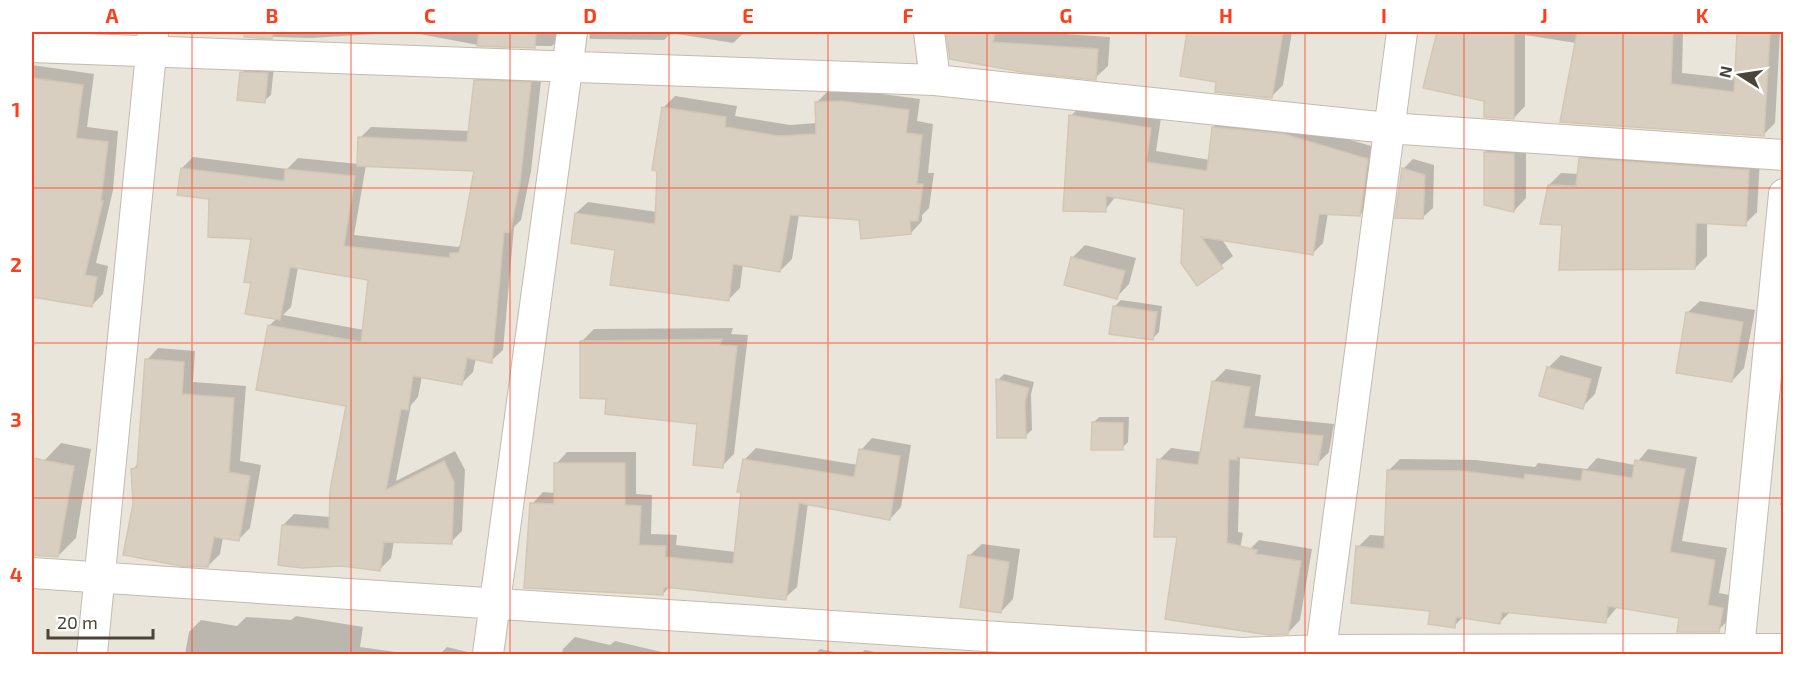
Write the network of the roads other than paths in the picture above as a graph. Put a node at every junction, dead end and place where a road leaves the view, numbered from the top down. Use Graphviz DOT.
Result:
graph roads {
  1 [pos="572,32"];
  2 [pos="928,32"];
  3 [pos="1402,32"];
  4 [pos="152,42"];
  5 [pos="32,47"];
  6 [pos="569,67"];
  7 [pos="935,80"];
  8 [pos="1388,128"];
  9 [pos="1784,155"];
  10 [pos="1784,194"];
  11 [pos="32,573"];
  12 [pos="99,578"];
  13 [pos="496,604"];
  14 [pos="1739,649"];
  15 [pos="1784,649"];
  16 [pos="1321,650"];
  17 [pos="92,654"];
  18 [pos="488,654"];
  19 [pos="1242,654"];
  1 -- 6 [label="street"];
  2 -- 7 [label="street"];
  3 -- 8 [label="street"];
  4 -- 5 [label="street"];
  4 -- 6 [label="street"];
  4 -- 12 [label="street"];
  6 -- 7 [label="street"];
  6 -- 13 [label="street"];
  7 -- 8 [label="street"];
  8 -- 9 [label="street"];
  8 -- 16 [label="street"];
  10 -- 14 [label="street"];
  11 -- 12 [label="street"];
  12 -- 13 [label="street"];
  12 -- 17 [label="street"];
  13 -- 18 [label="street"];
  13 -- 19 [label="street"];
  14 -- 15 [label="street"];
  14 -- 16 [label="street"];
  16 -- 19 [label="street"];
}
